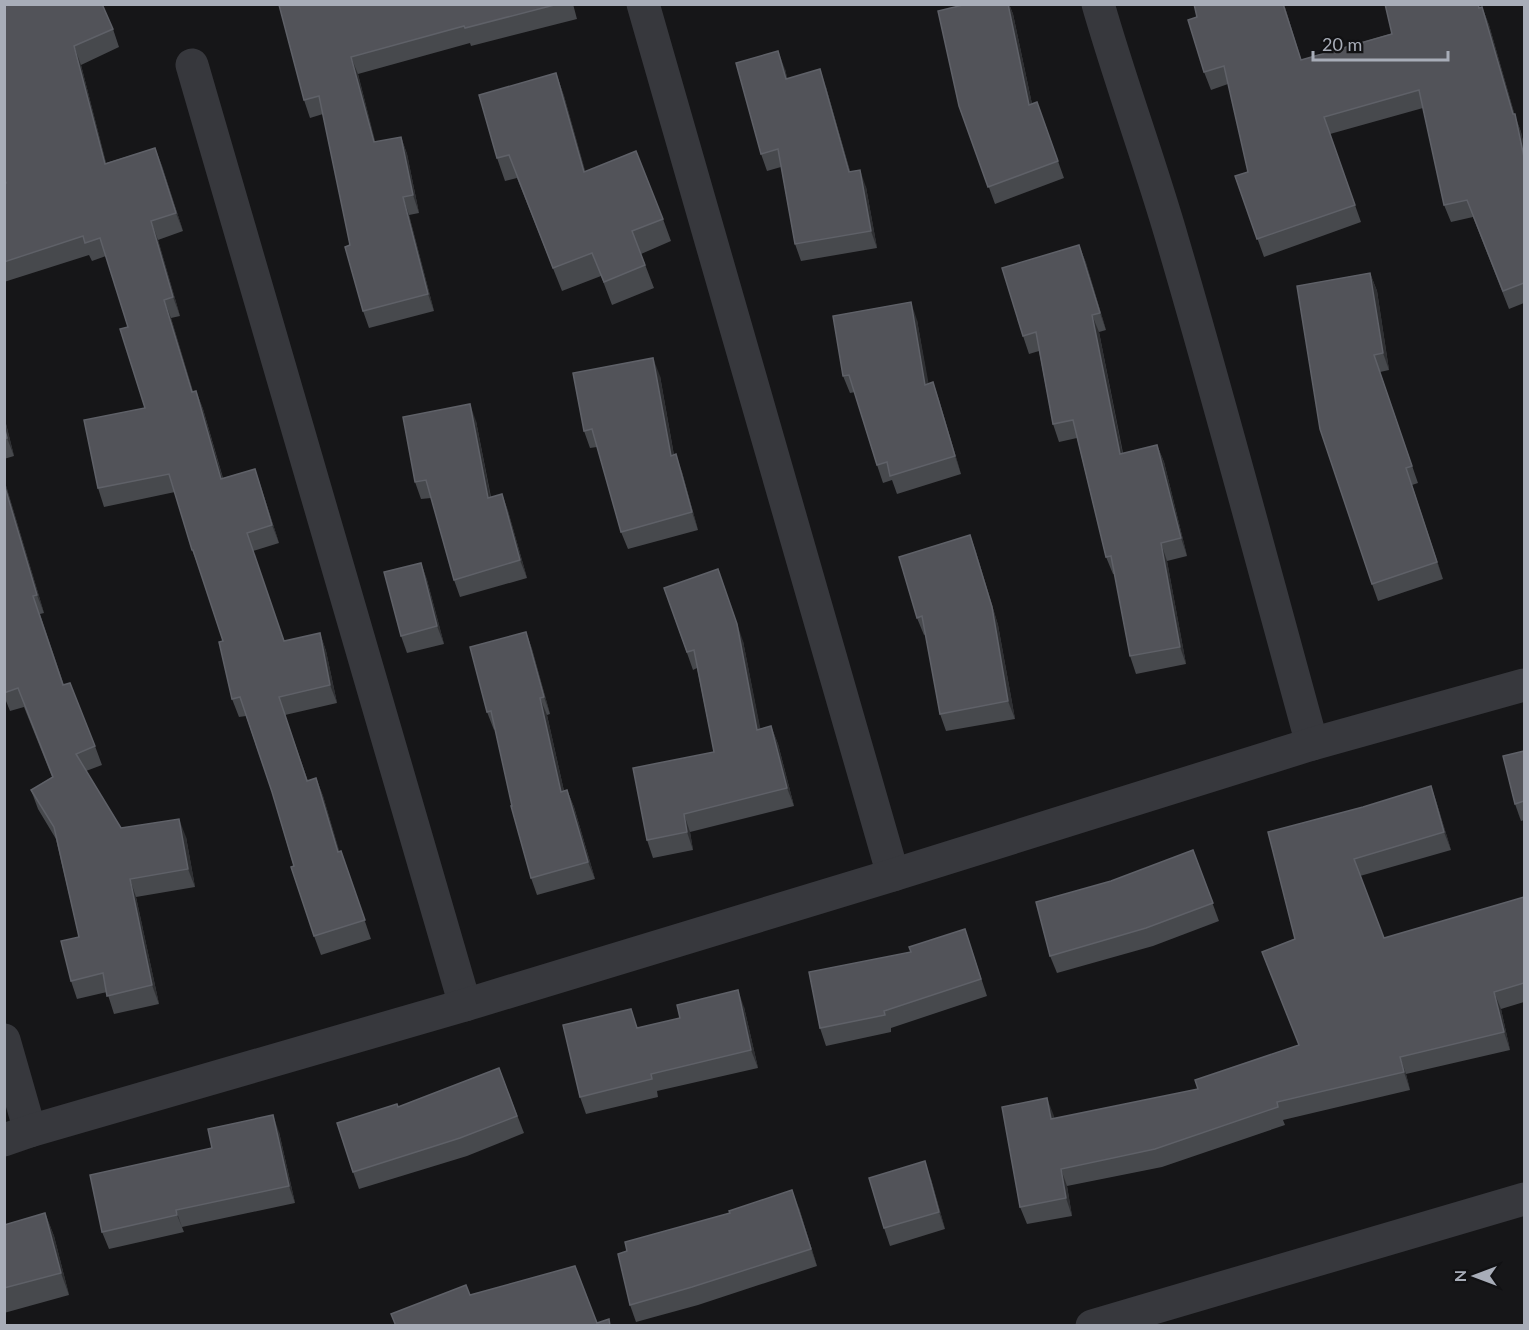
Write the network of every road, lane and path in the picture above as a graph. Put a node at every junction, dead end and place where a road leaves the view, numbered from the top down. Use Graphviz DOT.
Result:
graph roads {
  1 [pos="643,4"];
  2 [pos="1098,4"];
  3 [pos="192,65"];
  4 [pos="1524,685"];
  5 [pos="1312,744"];
  6 [pos="893,876"];
  7 [pos="465,1005"];
  8 [pos="4,1040"];
  9 [pos="17,1136"];
  10 [pos="1524,1199"];
  11 [pos="1092,1326"];
  1 -- 6 [label="street"];
  2 -- 5 [label="street"];
  3 -- 7 [label="street"];
  4 -- 5 [label="street"];
  5 -- 6 [label="street"];
  6 -- 7 [label="street"];
  7 -- 9 [label="street"];
  8 -- 9 [label="street"];
  10 -- 11 [label="street"];
}
